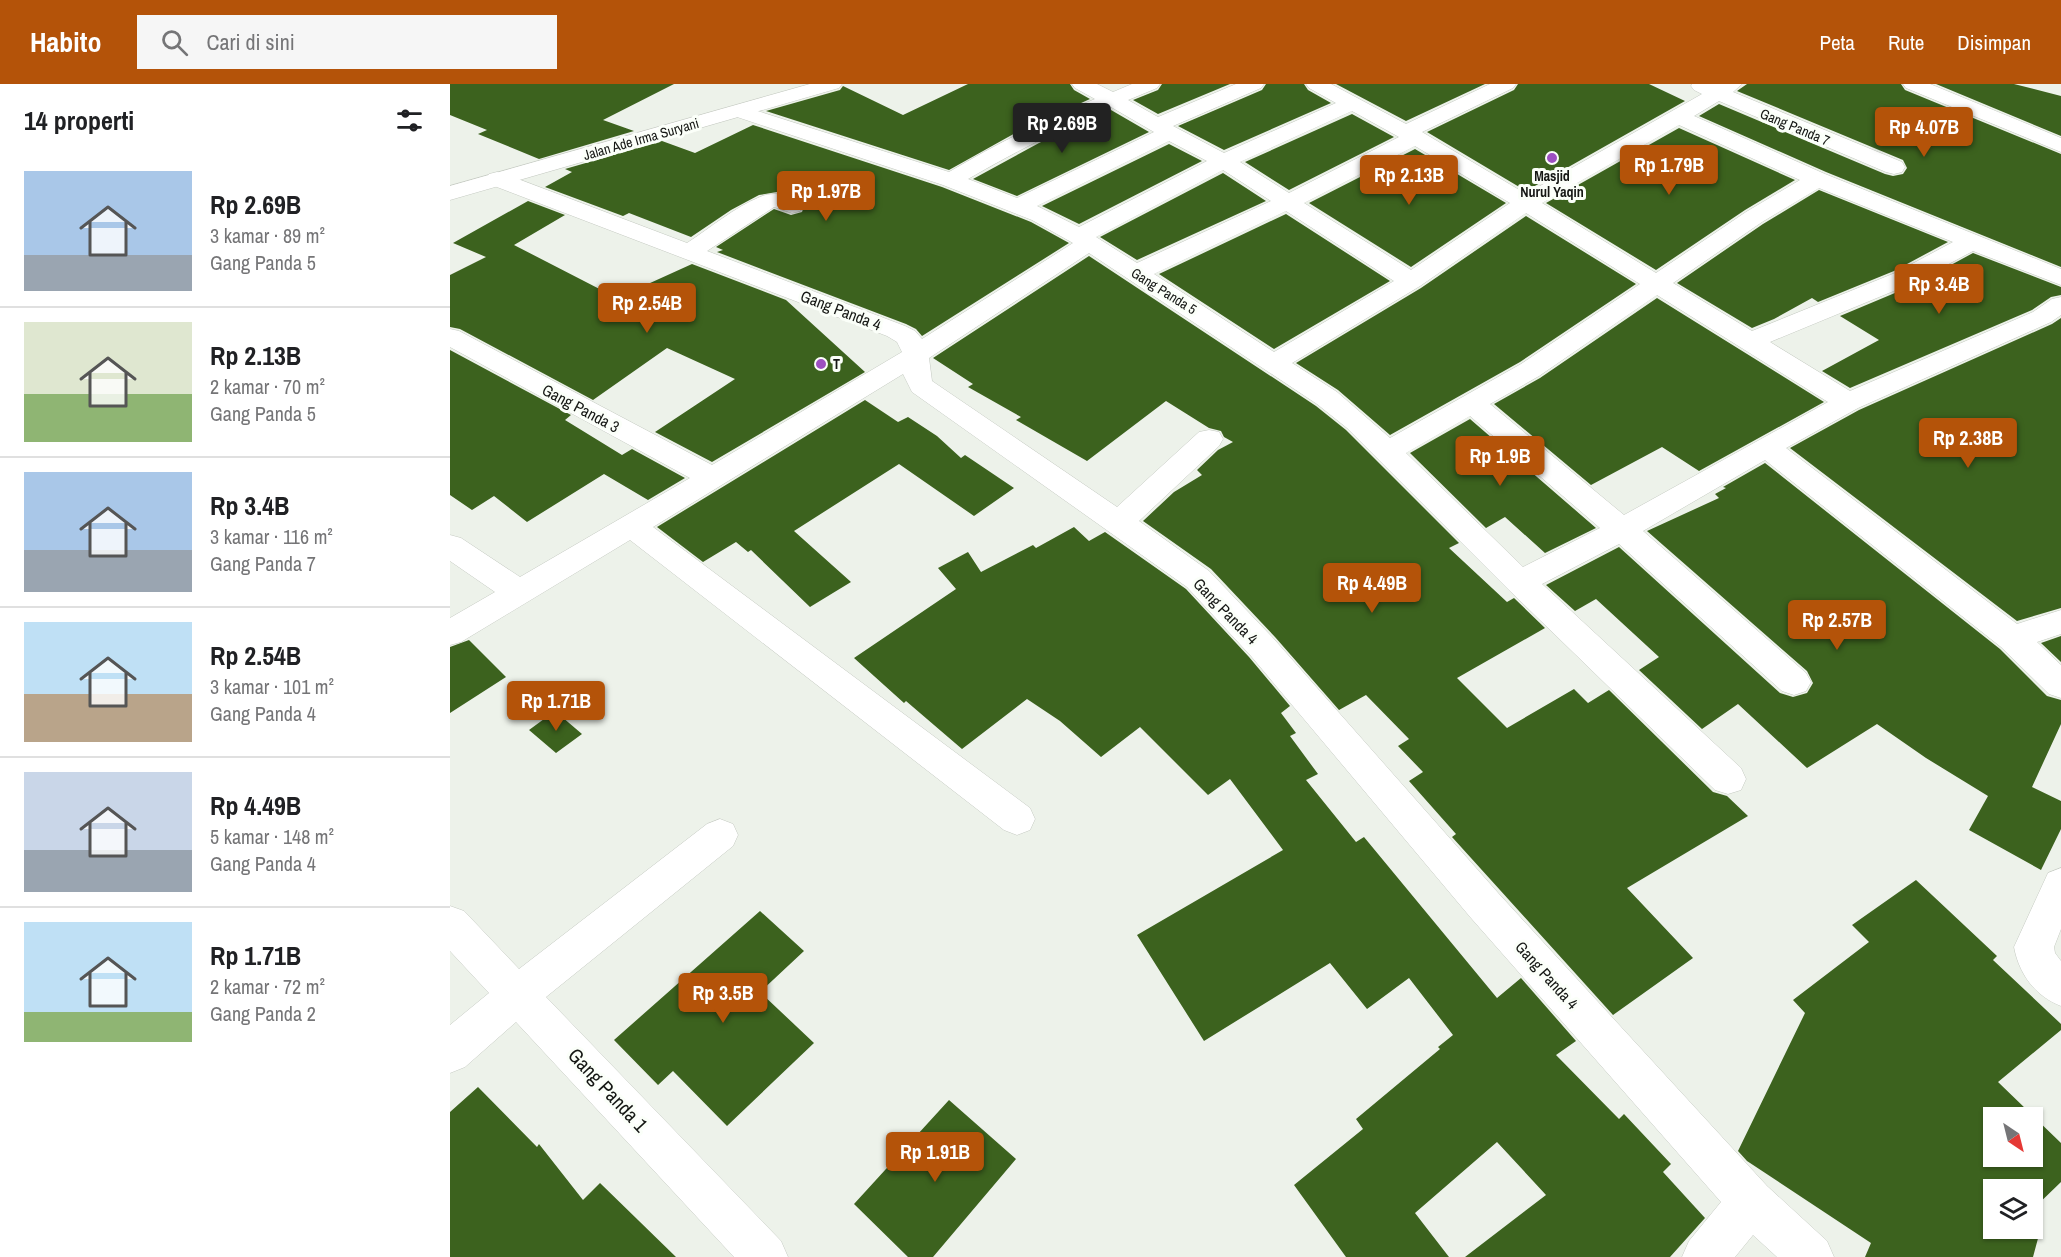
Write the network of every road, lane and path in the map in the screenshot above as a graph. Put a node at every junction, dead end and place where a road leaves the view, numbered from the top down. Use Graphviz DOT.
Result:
graph roads {
  1 [pos="832,84"];
  2 [pos="1085,84"];
  3 [pos="1150,84"];
  4 [pos="1195,84"];
  5 [pos="1254,84"];
  6 [pos="1316,84"];
  7 [pos="1506,84"];
  8 [pos="1913,84"];
  9 [pos="1715,87"];
  10 [pos="1221,97"];
  11 [pos="1111,100"];
  12 [pos="1352,104"];
  13 [pos="741,112"];
  14 [pos="1678,117"];
  15 [pos="1164,129"];
  16 [pos="1410,135"];
  17 [pos="2061,146"];
  18 [pos="1224,162"];
  19 [pos="1894,167"];
  20 [pos="497,179"];
  21 [pos="1817,179"];
  22 [pos="951,180"];
  23 [pos="450,193"];
  24 [pos="1288,201"];
  25 [pos="1526,203"];
  26 [pos="792,206"];
  27 [pos="1020,206"];
  28 [pos="1084,240"];
  29 [pos="1971,242"];
  30 [pos="689,252"];
  31 [pos="1136,273"];
  32 [pos="2061,278"];
  33 [pos="1411,281"];
  34 [pos="1656,282"];
  35 [pos="2061,304"];
  36 [pos="450,337"];
  37 [pos="1751,341"];
  38 [pos="917,354"];
  39 [pos="1274,363"];
  40 [pos="1848,402"];
  41 [pos="1473,404"];
  42 [pos="1209,439"];
  43 [pos="1766,447"];
  44 [pos="1387,452"];
  45 [pos="713,478"];
  46 [pos="1119,522"];
  47 [pos="632,526"];
  48 [pos="1622,530"];
  49 [pos="450,546"];
  50 [pos="1520,582"];
  51 [pos="519,592"];
  52 [pos="2061,622"];
  53 [pos="450,633"];
  54 [pos="2012,638"];
  55 [pos="1794,682"];
  56 [pos="2061,685"];
  57 [pos="1728,779"];
  58 [pos="1017,819"];
  59 [pos="720,835"];
  60 [pos="2061,885"];
  61 [pos="450,924"];
  62 [pos="2061,987"];
  63 [pos="518,994"];
  64 [pos="450,1052"];
  65 [pos="1751,1202"];
  66 [pos="765,1257"];
  67 [pos="1705,1257"];
  68 [pos="1811,1257"];
  1 -- 13 [label="street, Jalan Ade Irma Suryani"];
  2 -- 11 [label="street"];
  3 -- 11 [label="street"];
  4 -- 10 [label="street"];
  5 -- 10 [label="street"];
  6 -- 12 [label="street"];
  7 -- 16 [label="street"];
  8 -- 17 [label="street"];
  9 -- 14 [label="street"];
  9 -- 19 [label="street, Gang Panda 7"];
  10 -- 15 [label="street"];
  11 -- 15 [label="street"];
  11 -- 22 [label="street"];
  12 -- 16 [label="street"];
  12 -- 18 [label="street"];
  13 -- 20 [label="street, Jalan Ade Irma Suryani"];
  13 -- 22 [label="street, Gang Panda 5"];
  14 -- 21 [label="street"];
  14 -- 25 [label="street"];
  15 -- 18 [label="street"];
  15 -- 27 [label="street"];
  16 -- 24 [label="street"];
  16 -- 25 [label="street"];
  18 -- 24 [label="street"];
  18 -- 28 [label="street"];
  20 -- 23 [label="street, Jalan Ade Irma Suryani"];
  20 -- 30 [label="street, Gang Panda 4"];
  21 -- 29 [label="street"];
  21 -- 34 [label="street"];
  22 -- 27 [label="street, Gang Panda 5"];
  24 -- 31 [label="street"];
  24 -- 33 [label="street"];
  25 -- 33 [label="street"];
  25 -- 34 [label="street"];
  26 -- 30 [label="street"];
  27 -- 28 [label="street, Gang Panda 5"];
  28 -- 31 [label="street, Gang Panda 5"];
  28 -- 38 [label="street"];
  29 -- 32 [label="street"];
  29 -- 37 [label="street"];
  30 -- 38 [label="street, Gang Panda 4"];
  31 -- 39 [label="street, Gang Panda 5"];
  33 -- 39 [label="street"];
  34 -- 37 [label="street"];
  34 -- 41 [label="street"];
  35 -- 40 [label="street"];
  36 -- 45 [label="street, Gang Panda 3"];
  37 -- 40 [label="street"];
  38 -- 45 [label="street"];
  38 -- 46 [label="street, Gang Panda 4"];
  39 -- 44 [label="street, Gang Panda 5"];
  40 -- 43 [label="street"];
  41 -- 44 [label="street"];
  41 -- 48 [label="street"];
  42 -- 46 [label="street"];
  43 -- 48 [label="street"];
  43 -- 54 [label="street"];
  44 -- 50 [label="street, Gang Panda 5"];
  45 -- 47 [label="street"];
  46 -- 65 [label="street, Gang Panda 4"];
  47 -- 51 [label="street"];
  47 -- 58 [label="street"];
  48 -- 50 [label="street"];
  48 -- 55 [label="street"];
  49 -- 51 [label="street"];
  50 -- 57 [label="street, Gang Panda 5"];
  51 -- 53 [label="street"];
  52 -- 54 [label="street"];
  54 -- 56 [label="street"];
  59 -- 63 [label="street"];
  60 -- 62 [label="street"];
  61 -- 63 [label="street, Gang Panda 1"];
  63 -- 64 [label="street"];
  63 -- 66 [label="street, Gang Panda 1"];
  65 -- 67 [label="street"];
  65 -- 68 [label="street, Gang Panda 4"];
}
